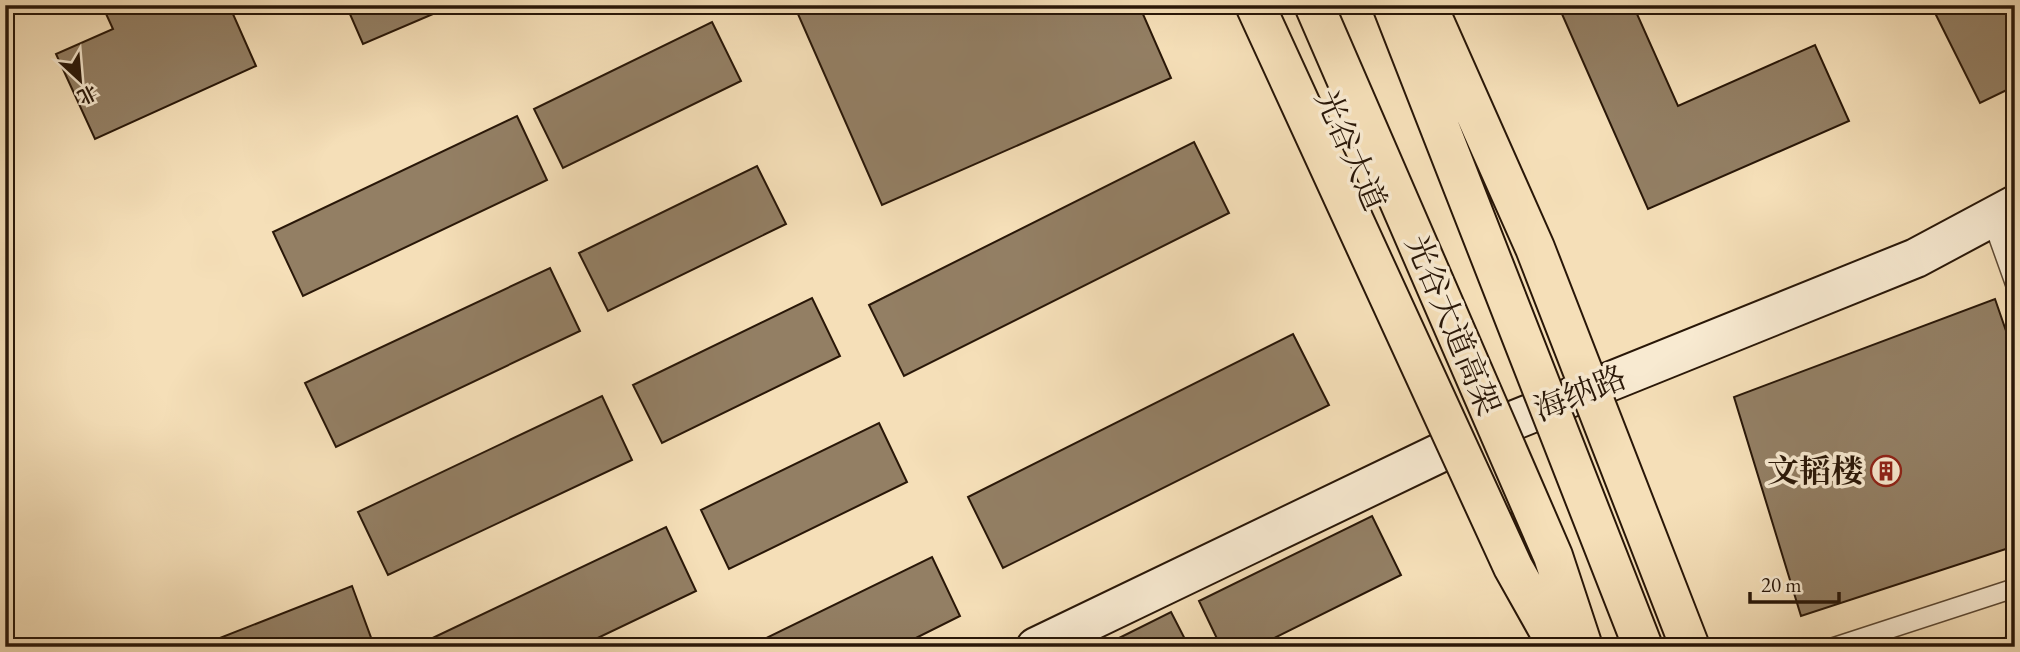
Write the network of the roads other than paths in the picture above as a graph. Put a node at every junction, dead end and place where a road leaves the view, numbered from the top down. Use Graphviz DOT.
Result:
graph roads {
  1 [pos="1255,5"];
  2 [pos="1287,5"];
  3 [pos="1314,5"];
  4 [pos="1394,5"];
  5 [pos="1427,5"];
  6 [pos="2003,211"];
  7 [pos="2015,284"];
  8 [pos="1564,399"];
  9 [pos="1475,436"];
  10 [pos="2015,589"];
  11 [pos="1036,647"];
  12 [pos="1555,647"];
  13 [pos="1583,647"];
  14 [pos="1643,647"];
  15 [pos="1660,647"];
  16 [pos="1690,647"];
  17 [pos="1834,647"];
  1 -- 12 [label="main road, bridge"];
  2 -- 9 [label="main road, 光谷大道"];
  3 -- 13 [label="main road, 光谷大道高架, bridge"];
  4 -- 8 [label="main road"];
  4 -- 14 [label="main road, 光谷大道高架, bridge"];
  5 -- 16 [label="main road, bridge"];
  6 -- 7 [label="lane"];
  6 -- 8 [label="main road, 海纳路"];
  8 -- 9 [label="main road, 海纳路"];
  8 -- 15 [label="main road"];
  9 -- 11 [label="main road, 海纳路"];
  9 -- 12 [label="main road, 光谷大道"];
  10 -- 17 [label="lane"];
}
